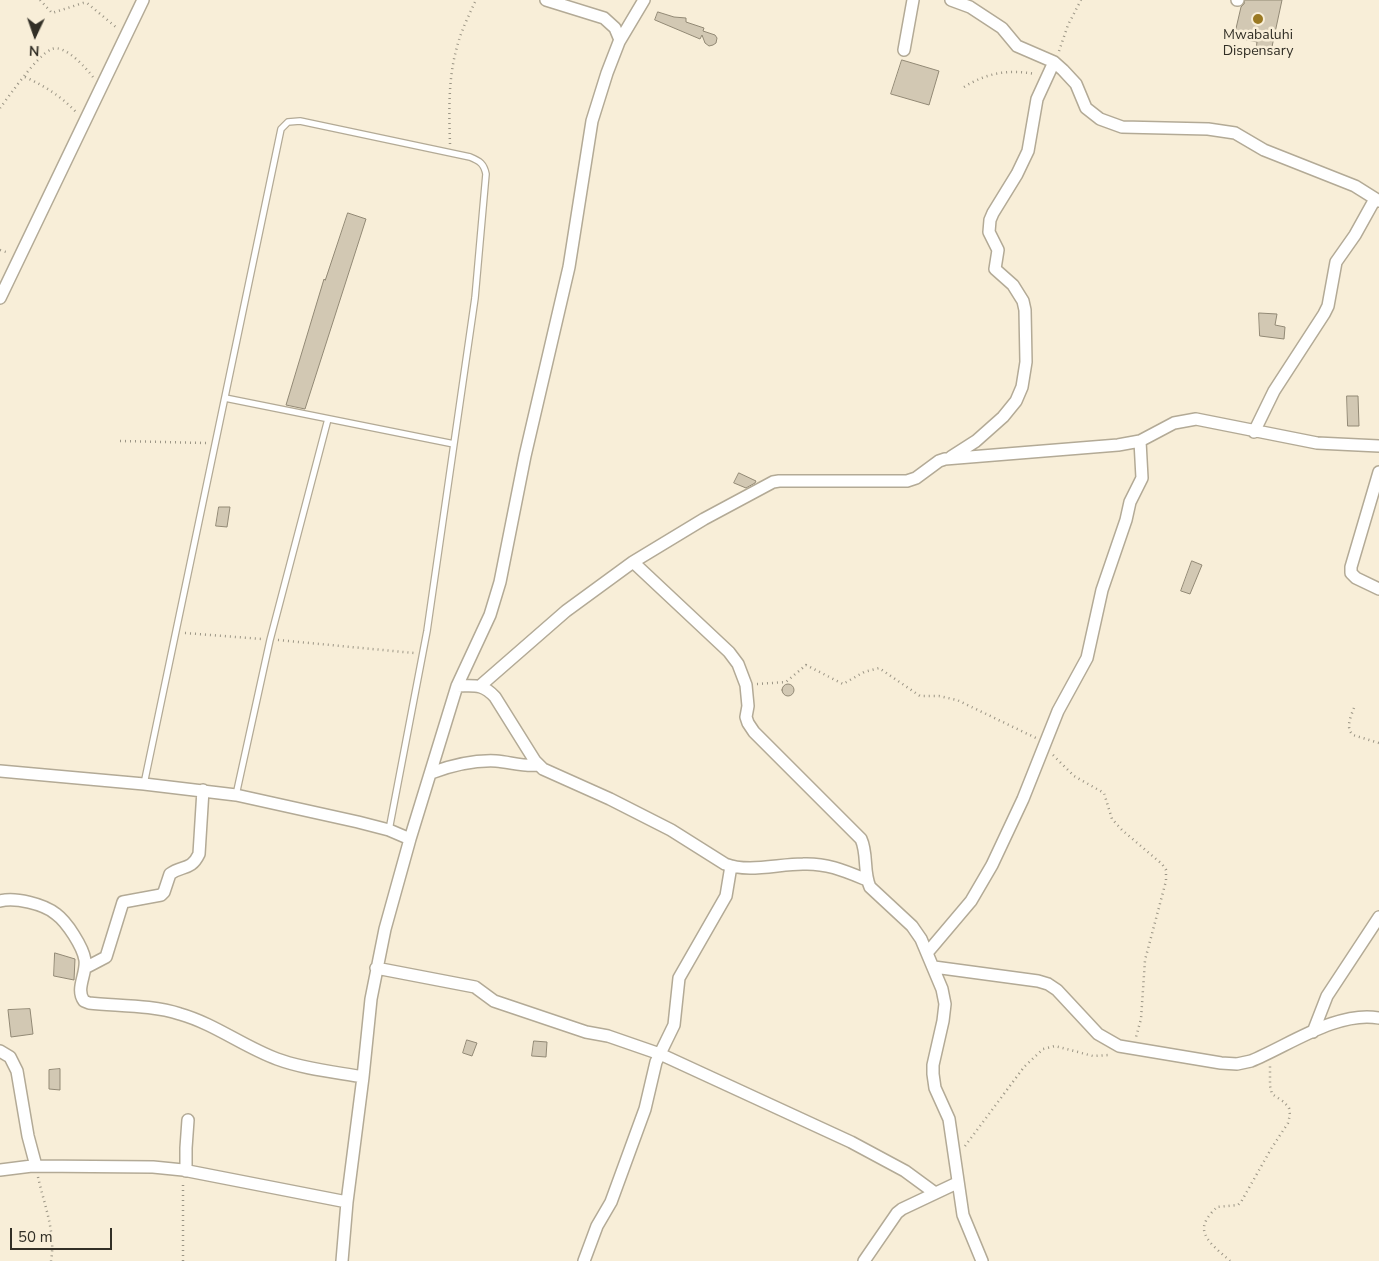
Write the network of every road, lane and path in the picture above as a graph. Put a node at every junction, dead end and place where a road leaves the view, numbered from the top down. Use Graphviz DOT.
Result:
graph roads {
  1 [pos="40,0"];
  2 [pos="143,0"];
  3 [pos="476,0"];
  4 [pos="546,0"];
  5 [pos="644,0"];
  6 [pos="913,0"];
  7 [pos="951,0"];
  8 [pos="1081,0"];
  9 [pos="126,35"];
  10 [pos="620,40"];
  11 [pos="904,50"];
  12 [pos="1054,62"];
  13 [pos="25,77"];
  14 [pos="1046,78"];
  15 [pos="964,87"];
  16 [pos="101,88"];
  17 [pos="0,108"];
  18 [pos="85,122"];
  19 [pos="450,153"];
  20 [pos="1377,200"];
  21 [pos="0,298"];
  22 [pos="225,398"];
  23 [pos="328,419"];
  24 [pos="1254,432"];
  25 [pos="120,441"];
  26 [pos="1140,441"];
  27 [pos="215,443"];
  28 [pos="454,444"];
  29 [pos="1379,446"];
  30 [pos="951,458"];
  31 [pos="1379,472"];
  32 [pos="633,562"];
  33 [pos="1379,589"];
  34 [pos="175,632"];
  35 [pos="270,640"];
  36 [pos="423,654"];
  37 [pos="746,685"];
  38 [pos="457,686"];
  39 [pos="480,686"];
  40 [pos="1354,708"];
  41 [pos="1379,742"];
  42 [pos="1045,745"];
  43 [pos="539,765"];
  44 [pos="0,771"];
  45 [pos="431,773"];
  46 [pos="144,784"];
  47 [pos="203,790"];
  48 [pos="236,795"];
  49 [pos="389,830"];
  50 [pos="410,840"];
  51 [pos="731,866"];
  52 [pos="867,880"];
  53 [pos="0,900"];
  54 [pos="1379,917"];
  55 [pos="928,954"];
  56 [pos="934,967"];
  57 [pos="85,968"];
  58 [pos="376,968"];
  59 [pos="1379,1018"];
  60 [pos="1313,1032"];
  61 [pos="1130,1049"];
  62 [pos="0,1052"];
  63 [pos="1270,1053"];
  64 [pos="660,1054"];
  65 [pos="363,1077"];
  66 [pos="188,1120"];
  67 [pos="956,1160"];
  68 [pos="36,1166"];
  69 [pos="0,1170"];
  70 [pos="185,1170"];
  71 [pos="957,1183"];
  72 [pos="935,1193"];
  73 [pos="347,1202"];
  74 [pos="51,1261"];
  75 [pos="183,1261"];
  76 [pos="342,1261"];
  77 [pos="584,1261"];
  78 [pos="864,1261"];
  79 [pos="982,1261"];
  80 [pos="1230,1261"];
  1 -- 9 [label="path"];
  2 -- 9 [label="street"];
  3 -- 19 [label="path"];
  4 -- 10 [label="street"];
  5 -- 10 [label="street"];
  6 -- 11 [label="street"];
  7 -- 12 [label="street"];
  8 -- 12 [label="path"];
  9 -- 16 [label="street"];
  10 -- 38 [label="street"];
  12 -- 14 [label="street"];
  12 -- 20 [label="street"];
  13 -- 16 [label="path"];
  13 -- 17 [label="path"];
  13 -- 18 [label="path"];
  14 -- 15 [label="path"];
  14 -- 30 [label="street"];
  16 -- 18 [label="street"];
  18 -- 21 [label="street"];
  19 -- 22 [label="lane"];
  19 -- 28 [label="lane"];
  20 -- 24 [label="street"];
  22 -- 23 [label="lane"];
  22 -- 27 [label="lane"];
  23 -- 28 [label="lane"];
  23 -- 35 [label="lane"];
  24 -- 26 [label="street"];
  24 -- 29 [label="street"];
  25 -- 27 [label="path"];
  26 -- 30 [label="street"];
  26 -- 42 [label="street"];
  27 -- 34 [label="lane"];
  28 -- 36 [label="lane"];
  30 -- 32 [label="street"];
  31 -- 33 [label="street"];
  32 -- 37 [label="street"];
  32 -- 39 [label="street"];
  34 -- 35 [label="path"];
  34 -- 46 [label="lane"];
  35 -- 36 [label="path"];
  35 -- 48 [label="lane"];
  36 -- 49 [label="lane"];
  37 -- 42 [label="path"];
  37 -- 52 [label="street"];
  38 -- 39 [label="street"];
  38 -- 45 [label="street"];
  39 -- 43 [label="street"];
  40 -- 41 [label="path"];
  42 -- 55 [label="street"];
  42 -- 61 [label="path"];
  43 -- 45 [label="street"];
  43 -- 51 [label="street"];
  44 -- 46 [label="street"];
  45 -- 50 [label="street"];
  46 -- 47 [label="street"];
  47 -- 48 [label="street"];
  47 -- 57 [label="street"];
  48 -- 49 [label="street"];
  49 -- 50 [label="street"];
  50 -- 58 [label="street"];
  51 -- 52 [label="street"];
  51 -- 64 [label="street"];
  52 -- 55 [label="street"];
  53 -- 57 [label="street"];
  54 -- 60 [label="street"];
  55 -- 56 [label="street"];
  56 -- 61 [label="street"];
  56 -- 67 [label="street"];
  57 -- 65 [label="street"];
  58 -- 64 [label="street"];
  58 -- 65 [label="street"];
  59 -- 60 [label="street"];
  60 -- 63 [label="street"];
  61 -- 63 [label="street"];
  61 -- 67 [label="path"];
  62 -- 68 [label="street"];
  63 -- 80 [label="path"];
  64 -- 72 [label="street"];
  64 -- 77 [label="street"];
  65 -- 73 [label="street"];
  66 -- 70 [label="street"];
  67 -- 71 [label="street"];
  68 -- 69 [label="street"];
  68 -- 70 [label="street"];
  68 -- 74 [label="path"];
  70 -- 73 [label="street"];
  70 -- 75 [label="path"];
  71 -- 72 [label="street"];
  71 -- 79 [label="street"];
  72 -- 78 [label="street"];
  73 -- 76 [label="street"];
}
